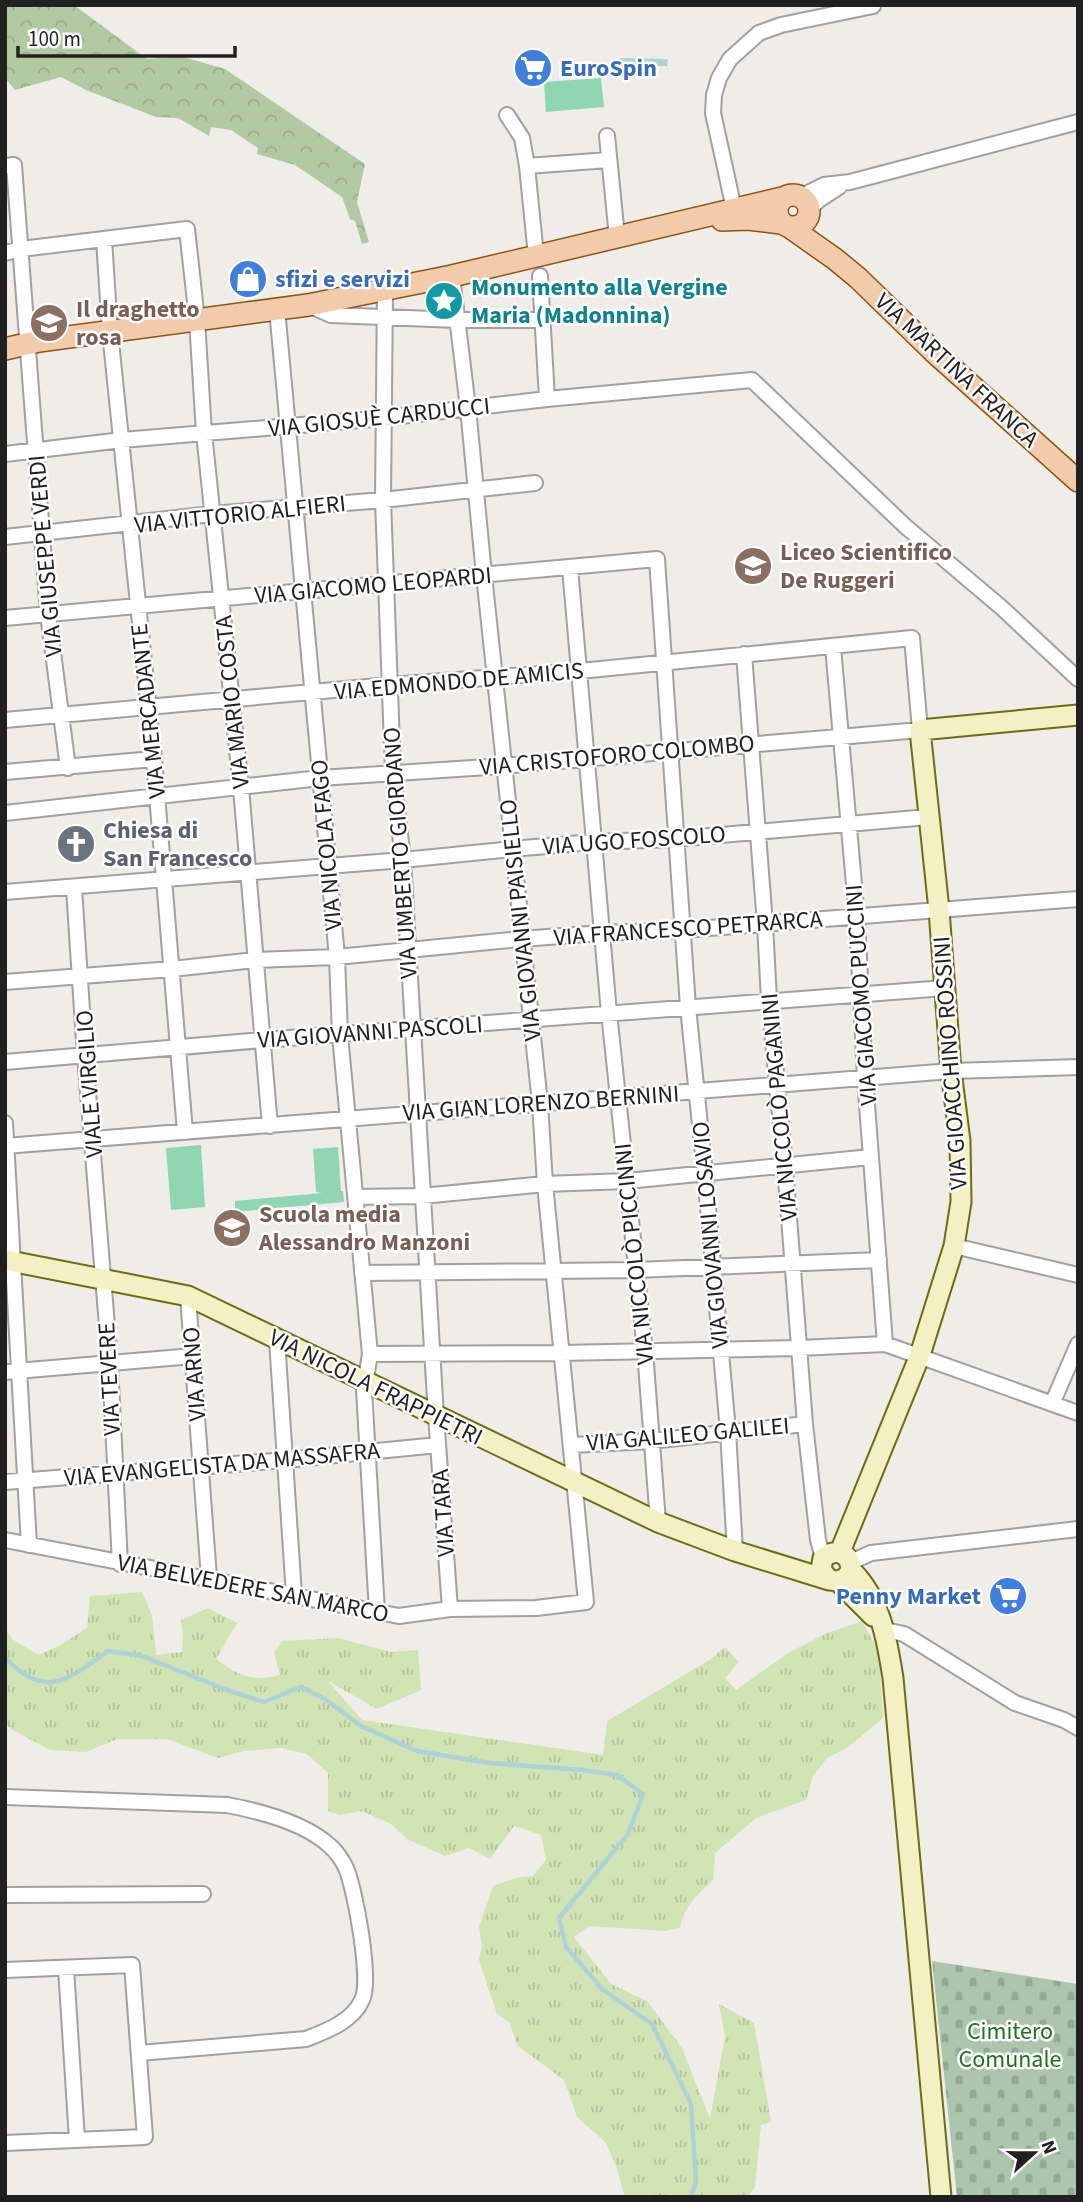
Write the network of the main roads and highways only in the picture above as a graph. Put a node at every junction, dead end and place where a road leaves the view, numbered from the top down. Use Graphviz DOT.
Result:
graph roads {
  1 [pos="795,212"];
  2 [pos="685,220"];
  3 [pos="5,349"];
  4 [pos="1078,481"];
  1 -- 2 [label="main road"];
  1 -- 2 [label="main road"];
  1 -- 4 [label="main road, VIA MARTINA FRANCA"];
  2 -- 3 [label="main road"];
}
